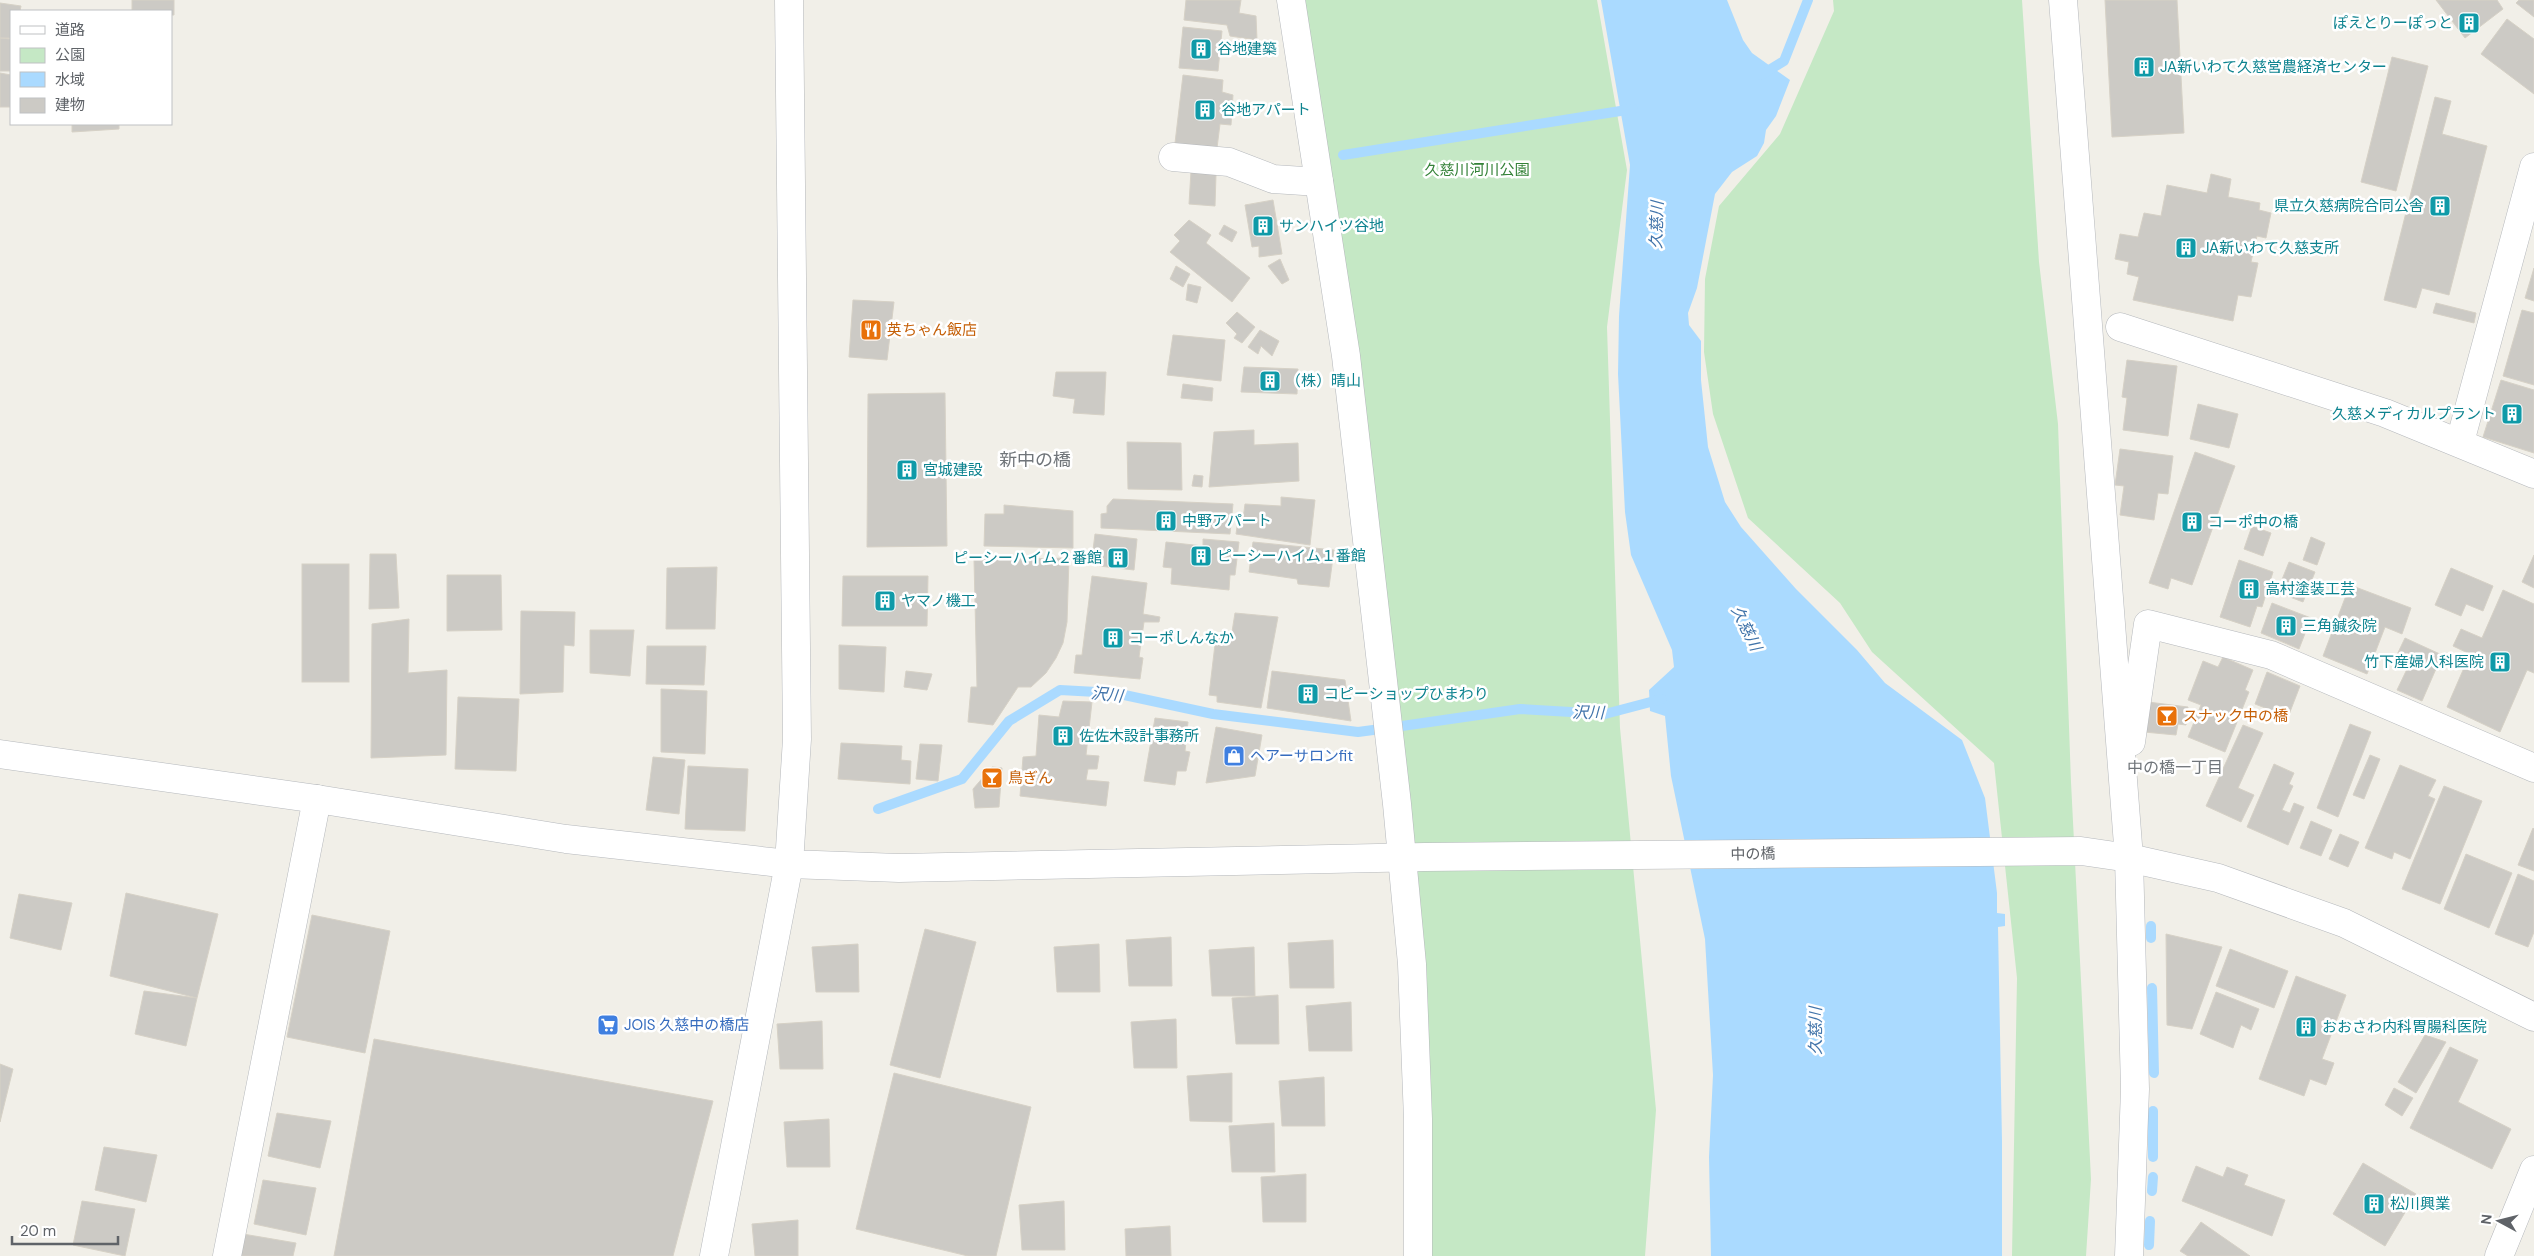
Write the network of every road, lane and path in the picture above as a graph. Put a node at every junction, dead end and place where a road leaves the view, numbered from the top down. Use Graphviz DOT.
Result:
graph roads {
  1 [pos="789,0"];
  2 [pos="1291,0"];
  3 [pos="2063,0"];
  4 [pos="1174,158"];
  5 [pos="2534,167"];
  6 [pos="1319,182"];
  7 [pos="2120,327"];
  8 [pos="2460,442"];
  9 [pos="2534,474"];
  10 [pos="0,755"];
  11 [pos="2534,768"];
  12 [pos="316,799"];
  13 [pos="2124,802"];
  14 [pos="1413,858"];
  15 [pos="2129,858"];
  16 [pos="789,864"];
  17 [pos="2534,1018"];
  18 [pos="2534,1170"];
  19 [pos="227,1256"];
  20 [pos="714,1256"];
  21 [pos="1418,1256"];
  22 [pos="2129,1256"];
  23 [pos="2499,1256"];
  1 -- 16 [label="street"];
  2 -- 6 [label="street"];
  3 -- 13 [label="street"];
  4 -- 6 [label="street"];
  5 -- 8 [label="street"];
  6 -- 14 [label="street"];
  7 -- 8 [label="street"];
  8 -- 9 [label="street"];
  10 -- 12 [label="street, 中の橋"];
  11 -- 13 [label="street"];
  12 -- 16 [label="street, 中の橋"];
  12 -- 19 [label="street"];
  13 -- 15 [label="street"];
  14 -- 15 [label="street, 中の橋"];
  14 -- 16 [label="street, 中の橋"];
  14 -- 21 [label="street"];
  15 -- 17 [label="street, 中の橋"];
  15 -- 22 [label="street"];
  16 -- 20 [label="street"];
  18 -- 23 [label="street"];
}
